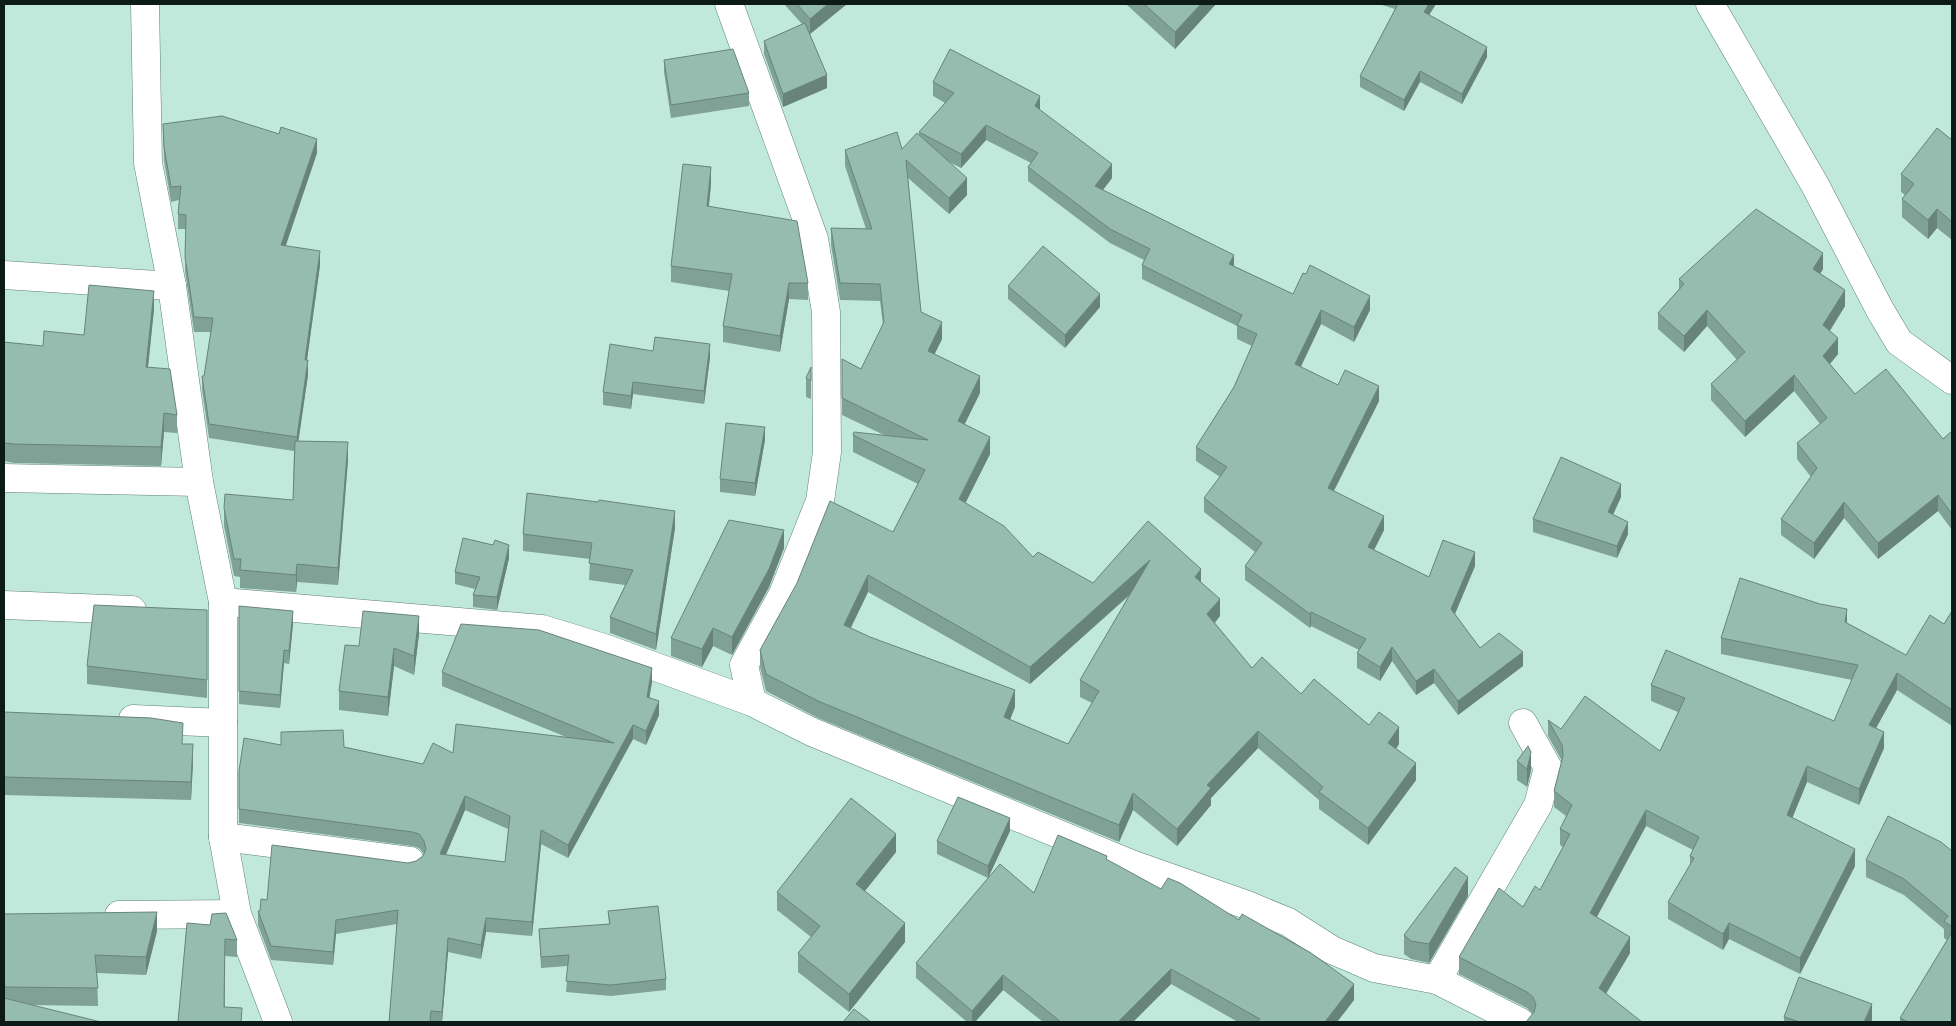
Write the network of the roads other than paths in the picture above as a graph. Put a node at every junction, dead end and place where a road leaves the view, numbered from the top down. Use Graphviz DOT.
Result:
graph roads {
  1 [pos="145,4"];
  2 [pos="729,4"];
  3 [pos="1710,4"];
  4 [pos="4,274"];
  5 [pos="172,286"];
  6 [pos="1952,380"];
  7 [pos="4,478"];
  8 [pos="199,482"];
  9 [pos="4,605"];
  10 [pos="223,607"];
  11 [pos="153,610"];
  12 [pos="193,612"];
  13 [pos="752,702"];
  14 [pos="104,718"];
  15 [pos="224,723"];
  16 [pos="1523,723"];
  17 [pos="223,837"];
  18 [pos="410,861"];
  19 [pos="237,914"];
  20 [pos="91,916"];
  21 [pos="1437,980"];
  22 [pos="278,1022"];
  23 [pos="1520,1022"];
  1 -- 5 [label="street"];
  2 -- 13 [label="street"];
  3 -- 6 [label="street"];
  4 -- 5 [label="street"];
  5 -- 8 [label="street"];
  7 -- 8 [label="street"];
  8 -- 10 [label="street"];
  9 -- 11 [label="street"];
  10 -- 12 [label="street"];
  10 -- 13 [label="street"];
  10 -- 15 [label="street"];
  13 -- 21 [label="street"];
  14 -- 15 [label="street"];
  15 -- 17 [label="street"];
  16 -- 21 [label="street"];
  17 -- 18 [label="street"];
  17 -- 19 [label="street"];
  19 -- 20 [label="street"];
  19 -- 22 [label="street"];
  21 -- 23 [label="street"];
}
